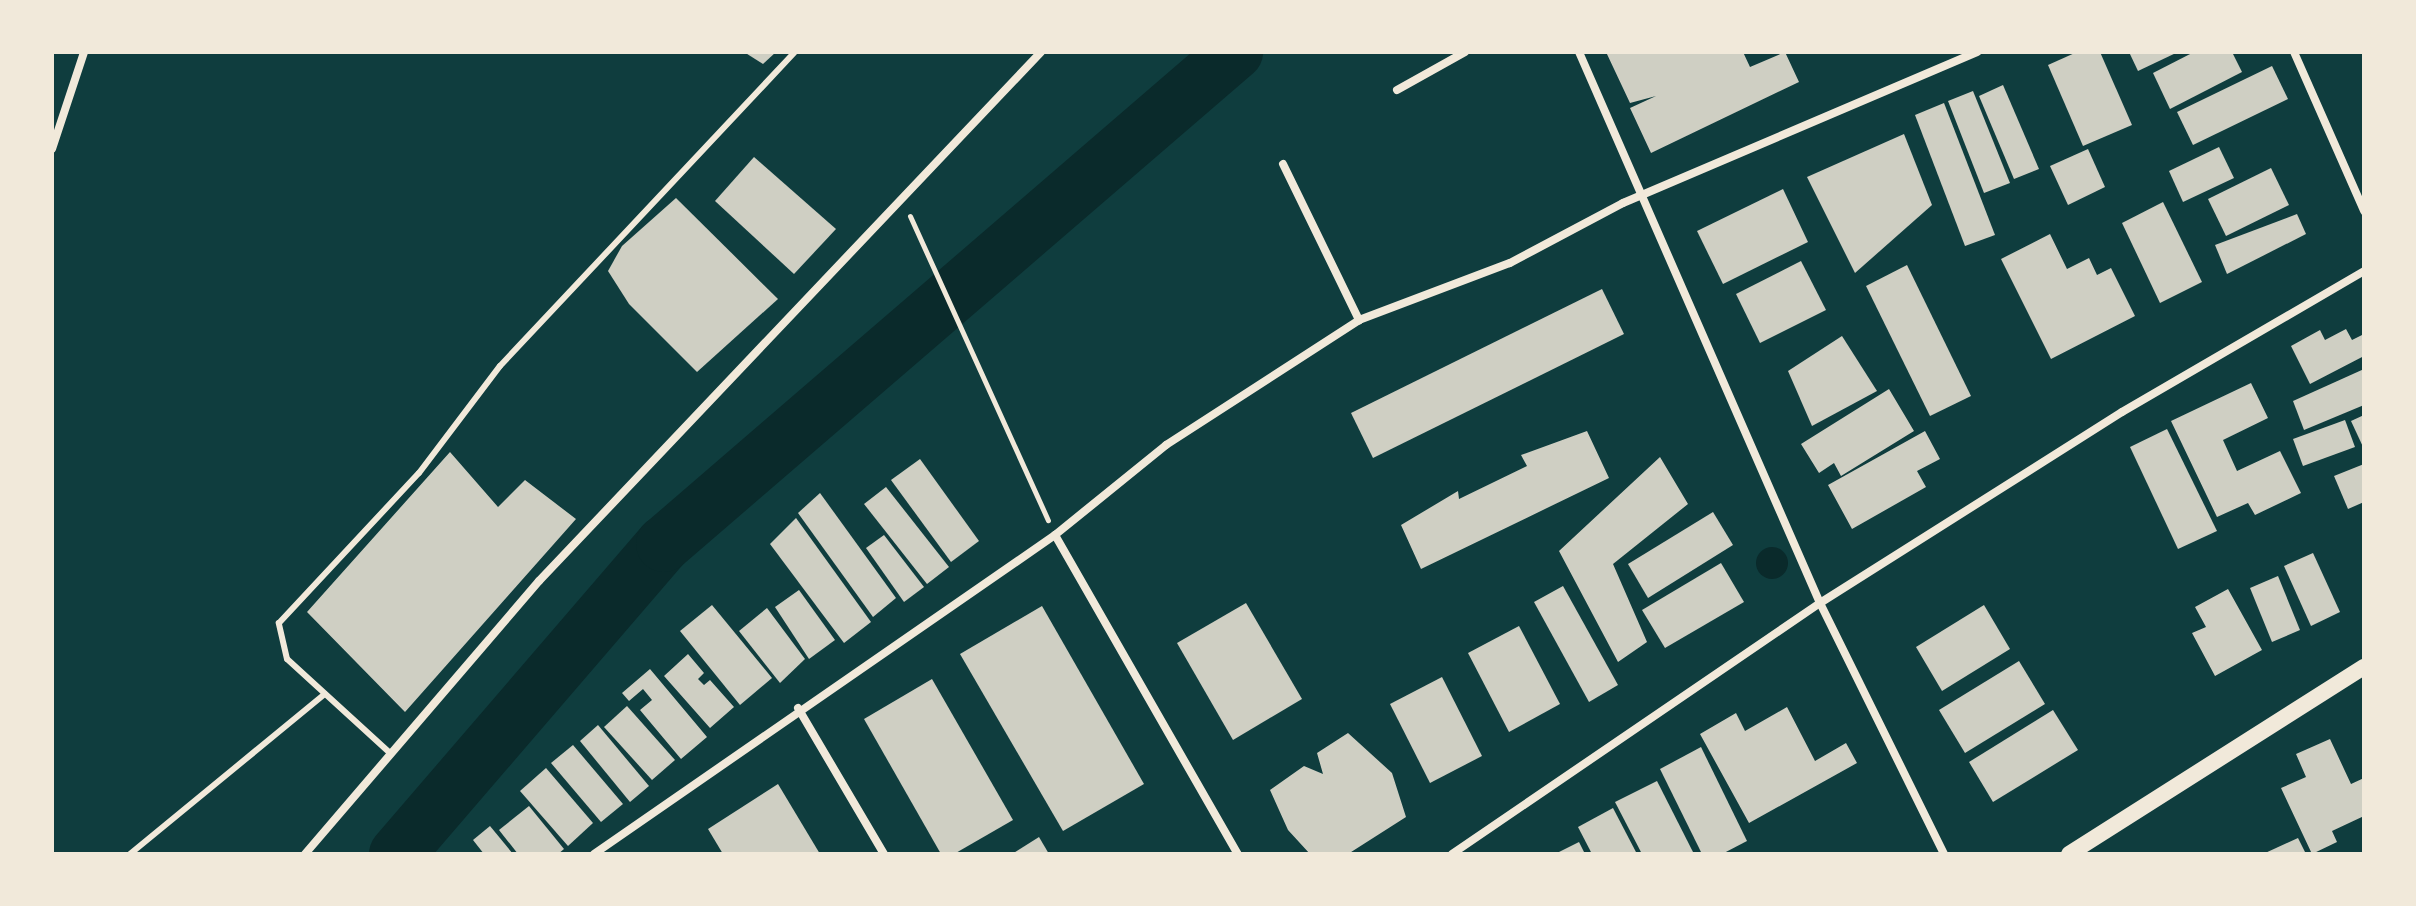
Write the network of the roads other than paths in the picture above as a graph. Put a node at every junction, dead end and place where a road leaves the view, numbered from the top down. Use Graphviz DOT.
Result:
graph roads {
  1 [pos="84,52"];
  2 [pos="795,52"];
  3 [pos="1041,52"];
  4 [pos="1465,52"];
  5 [pos="1579,52"];
  6 [pos="1977,52"];
  7 [pos="2294,52"];
  8 [pos="1397,90"];
  9 [pos="52,149"];
  10 [pos="1283,164"];
  11 [pos="1639,196"];
  12 [pos="2364,211"];
  13 [pos="2364,271"];
  14 [pos="1359,320"];
  15 [pos="1055,535"];
  16 [pos="1820,603"];
  17 [pos="2364,667"];
  18 [pos="325,694"];
  19 [pos="798,708"];
  20 [pos="390,753"];
  21 [pos="595,853"];
  22 [pos="130,854"];
  23 [pos="305,854"];
  24 [pos="884,854"];
  25 [pos="1238,854"];
  26 [pos="1452,854"];
  27 [pos="1944,854"];
  28 [pos="2069,854"];
  1 -- 9 [label="street"];
  2 -- 18 [label="lane"];
  3 -- 20 [label="street"];
  4 -- 8 [label="street"];
  5 -- 11 [label="street"];
  6 -- 11 [label="street"];
  7 -- 12 [label="street"];
  10 -- 14 [label="street"];
  11 -- 14 [label="street"];
  11 -- 16 [label="street"];
  13 -- 16 [label="street"];
  14 -- 15 [label="street"];
  15 -- 19 [label="street"];
  15 -- 25 [label="street"];
  16 -- 26 [label="street"];
  16 -- 27 [label="street"];
  17 -- 28 [label="main road"];
  18 -- 20 [label="lane"];
  18 -- 22 [label="lane"];
  19 -- 21 [label="street"];
  19 -- 24 [label="street"];
  20 -- 23 [label="street"];
}
